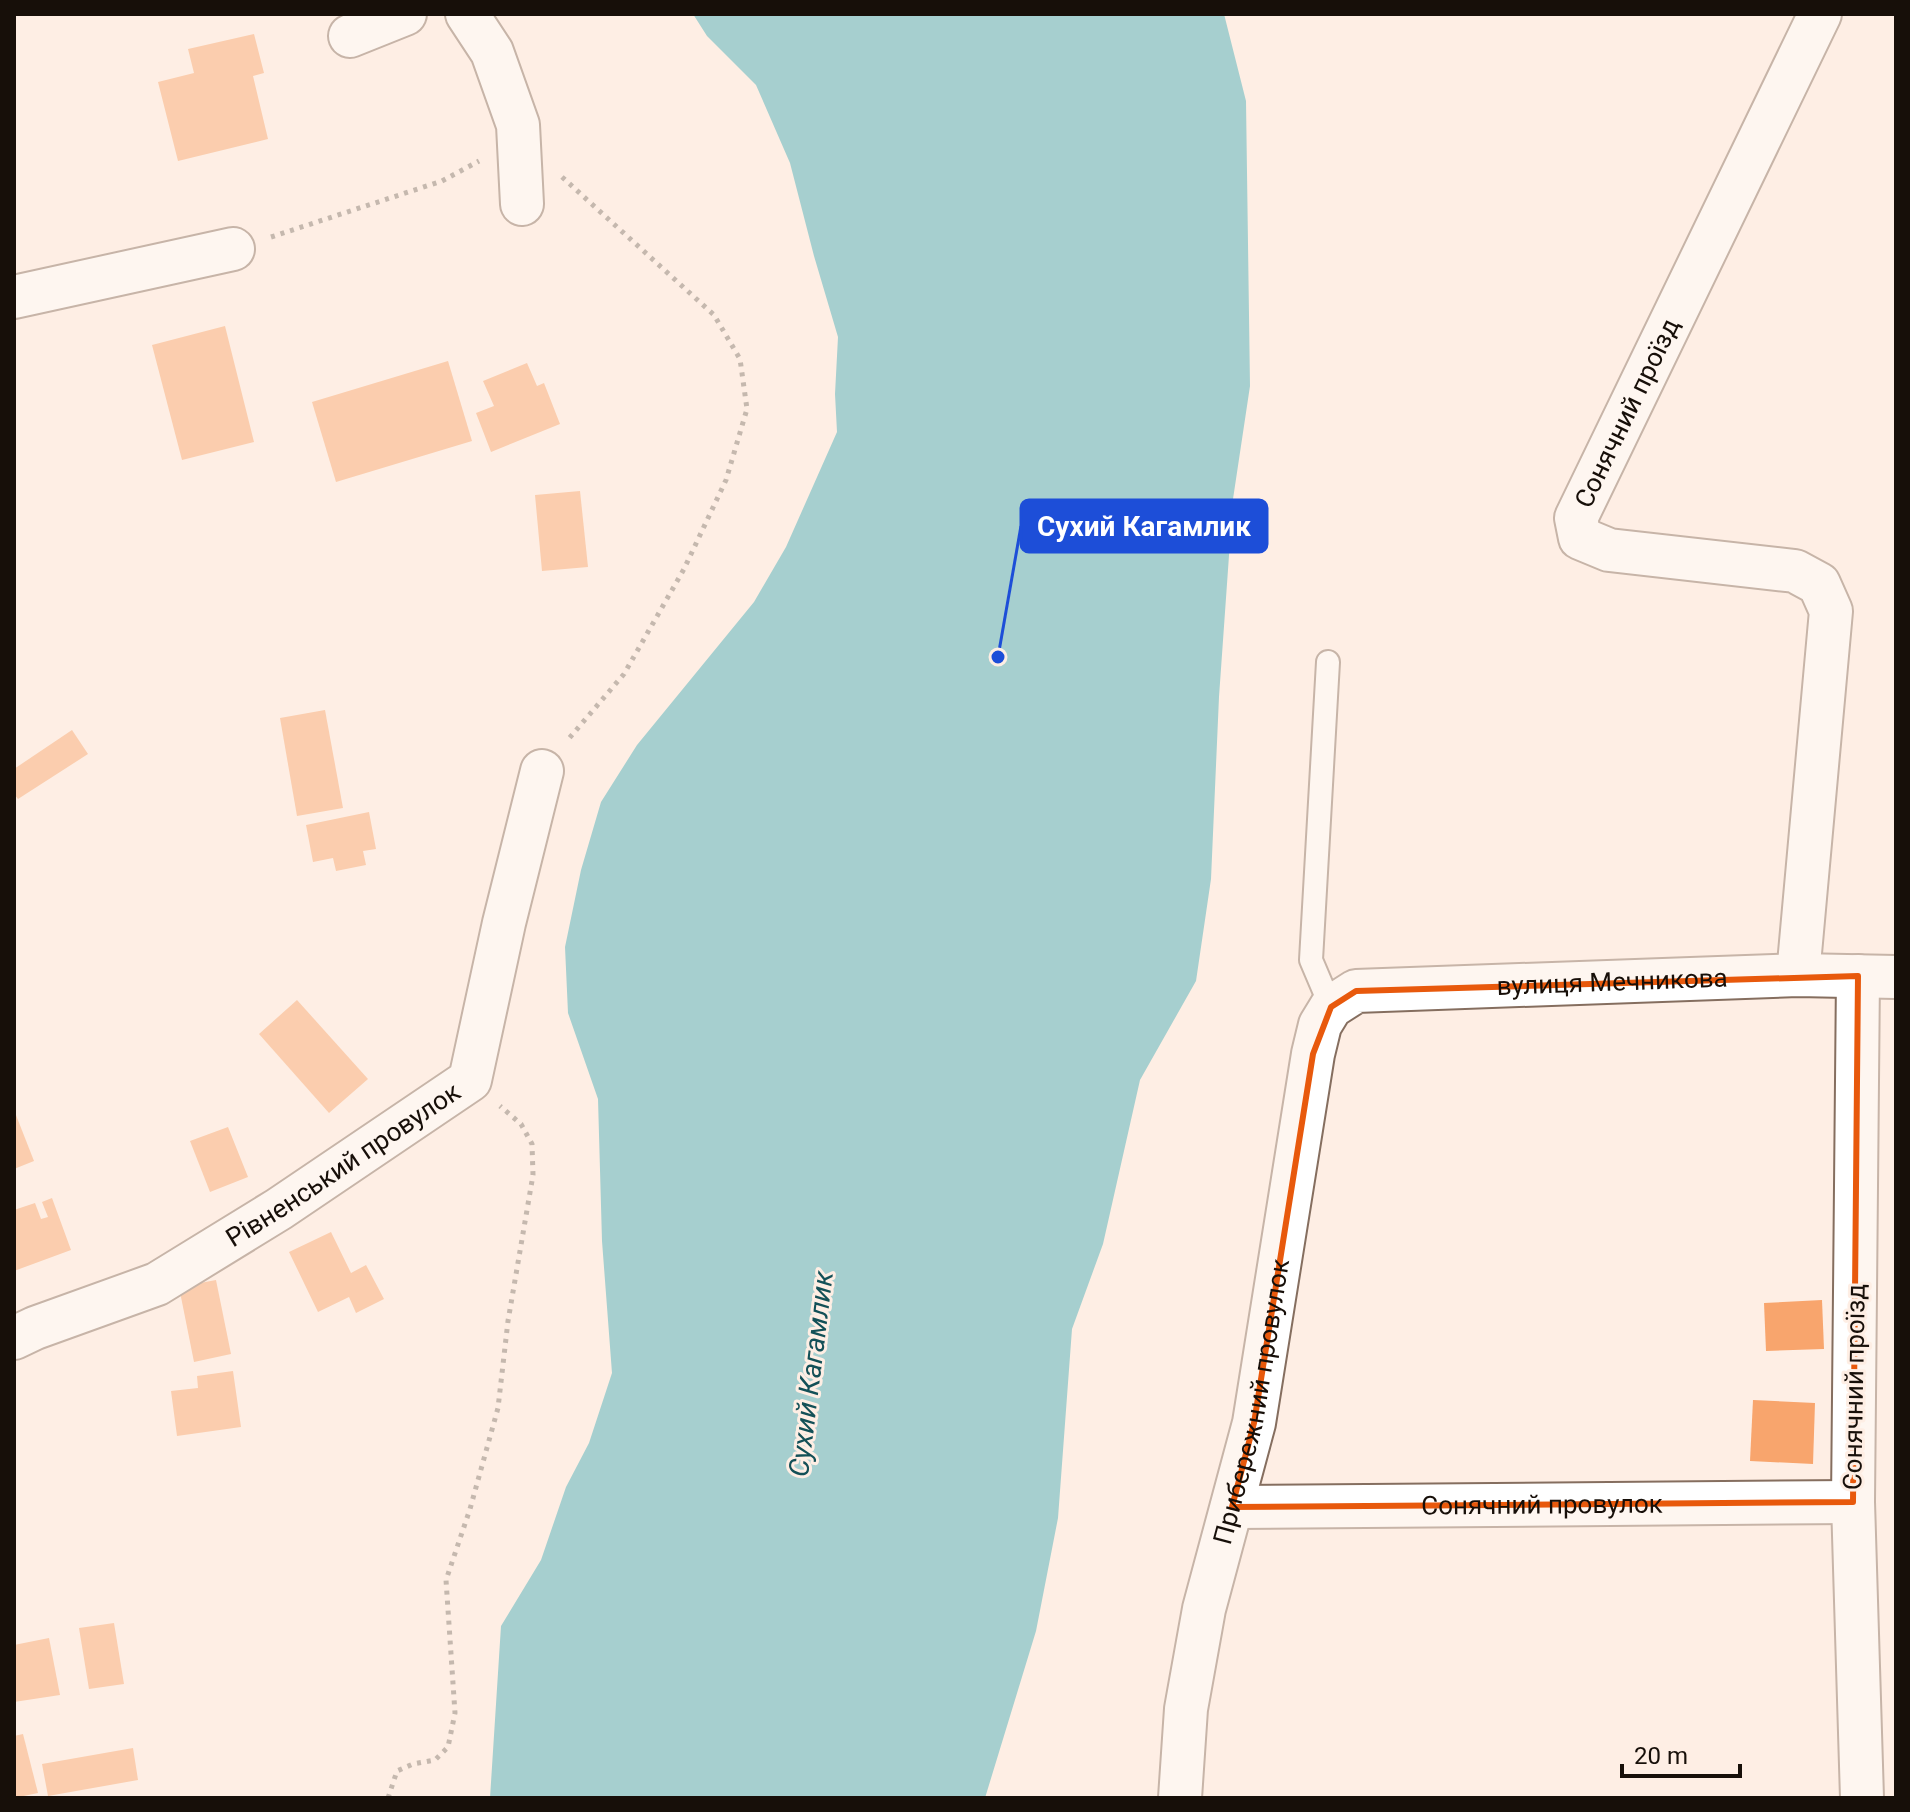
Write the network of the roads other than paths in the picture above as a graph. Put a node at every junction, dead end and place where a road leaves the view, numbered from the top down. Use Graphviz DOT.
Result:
graph roads {
  1 [pos="405,14"];
  2 [pos="467,14"];
  3 [pos="1820,14"];
  4 [pos="350,36"];
  5 [pos="522,204"];
  6 [pos="233,249"];
  7 [pos="14,297"];
  8 [pos="1328,662"];
  9 [pos="542,771"];
  10 [pos="1798,975"];
  11 [pos="1877,977"];
  12 [pos="1331,1007"];
  13 [pos="14,1338"];
  14 [pos="1853,1502"];
  15 [pos="1232,1507"];
  16 [pos="1180,1798"];
  17 [pos="1862,1798"];
  1 -- 4 [label="street"];
  2 -- 5 [label="street"];
  3 -- 10 [label="street, Сонячний проїзд"];
  6 -- 7 [label="street"];
  8 -- 12 [label="lane"];
  9 -- 13 [label="street, Рівненський провулок"];
  10 -- 11 [label="street, вулиця Мечникова"];
  10 -- 12 [label="street, вулиця Мечникова"];
  11 -- 14 [label="street, Сонячний проїзд"];
  12 -- 15 [label="street, Прибережний провулок"];
  14 -- 15 [label="street, Сонячний провулок"];
  14 -- 17 [label="street, Сонячний проїзд"];
  15 -- 16 [label="street, Прибережний провулок"];
}
